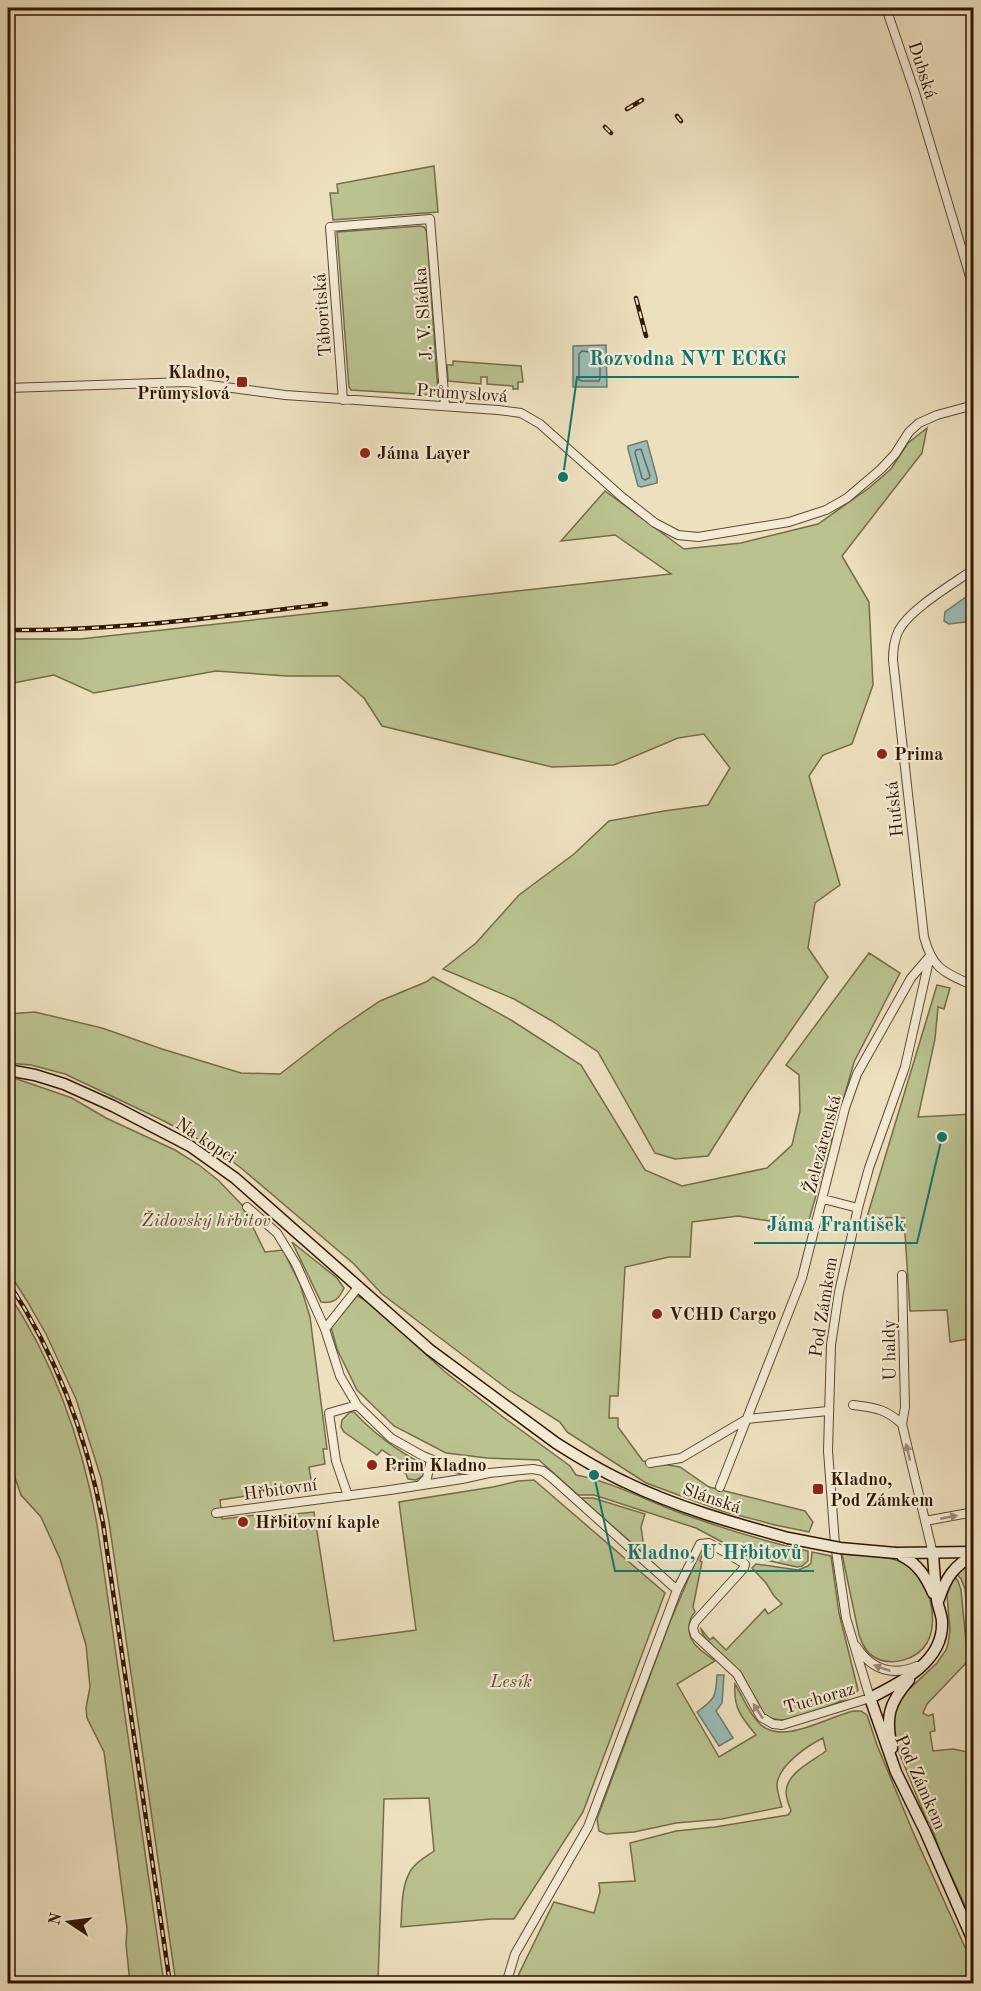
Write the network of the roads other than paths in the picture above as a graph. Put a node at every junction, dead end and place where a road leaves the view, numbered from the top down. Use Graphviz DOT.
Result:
graph roads {
  1 [pos="886,8"];
  2 [pos="430,219"];
  3 [pos="974,290"];
  4 [pos="8,388"];
  5 [pos="343,400"];
  6 [pos="974,405"];
  7 [pos="445,406"];
  8 [pos="974,569"];
  9 [pos="930,956"];
  10 [pos="974,986"];
  11 [pos="8,1070"];
  12 [pos="823,1199"];
  13 [pos="247,1207"];
  14 [pos="858,1208"];
  15 [pos="902,1275"];
  16 [pos="359,1286"];
  17 [pos="325,1329"];
  18 [pos="357,1405"];
  19 [pos="853,1406"];
  20 [pos="828,1411"];
  21 [pos="747,1419"];
  22 [pos="902,1424"];
  23 [pos="431,1460"];
  24 [pos="650,1463"];
  25 [pos="489,1473"];
  26 [pos="420,1485"];
  27 [pos="720,1487"];
  28 [pos="348,1496"];
  29 [pos="974,1512"];
  30 [pos="216,1513"];
  31 [pos="925,1521"];
  32 [pos="896,1553"];
  33 [pos="933,1554"];
  34 [pos="974,1554"];
  35 [pos="677,1590"];
  36 [pos="938,1602"];
  37 [pos="851,1636"];
  38 [pos="926,1662"];
  39 [pos="917,1670"];
  40 [pos="870,1698"];
  41 [pos="906,1791"];
  42 [pos="974,1943"];
  43 [pos="506,1983"];
  1 -- 3 [label="street, Dubská"];
  2 -- 5 [label="street, Táboritská"];
  2 -- 7 [label="street, J. V. Sládka"];
  4 -- 5 [label="street, Průmyslová"];
  5 -- 7 [label="street, Průmyslová"];
  6 -- 7 [label="street, Průmyslová"];
  8 -- 9 [label="street, Huťská"];
  9 -- 10 [label="street"];
  9 -- 12 [label="street, Železárenská"];
  9 -- 14 [label="street, Pod Zámkem"];
  11 -- 16 [label="main road, Na kopci"];
  12 -- 14 [label="street"];
  12 -- 21 [label="street, Železárenská"];
  13 -- 17 [label="street"];
  14 -- 20 [label="street, Pod Zámkem"];
  15 -- 22 [label="street, U haldy"];
  16 -- 17 [label="street"];
  16 -- 32 [label="main road, Slánská, bridge"];
  17 -- 18 [label="street"];
  18 -- 23 [label="street"];
  18 -- 28 [label="street, Hřbitovní"];
  19 -- 22 [label="street"];
  20 -- 21 [label="street, Slánská"];
  20 -- 37 [label="street, Pod Zámkem"];
  21 -- 24 [label="street, Slánská"];
  21 -- 27 [label="street, Železárenská"];
  31 -- 22 [label="street, one-way"];
  23 -- 25 [label="street"];
  23 -- 26 [label="street"];
  25 -- 26 [label="street, Hřbitovní"];
  25 -- 35 [label="street, Hřbitovní"];
  26 -- 28 [label="street, Hřbitovní"];
  28 -- 30 [label="street, Hřbitovní"];
  31 -- 29 [label="street, one-way"];
  31 -- 33 [label="street"];
  32 -- 33 [label="main road, Slánská"];
  32 -- 36 [label="main road"];
  33 -- 34 [label="main road, Slánská"];
  33 -- 36 [label="main road"];
  34 -- 36 [label="main road"];
  40 -- 35 [label="street, Tuchoraz, one-way"];
  35 -- 43 [label="street"];
  36 -- 38 [label="main road"];
  38 -- 37 [label="street, Pod Zámkem, one-way"];
  37 -- 40 [label="street, Pod Zámkem"];
  38 -- 39 [label="main road"];
  39 -- 40 [label="main road"];
  39 -- 41 [label="main road"];
  40 -- 41 [label="main road, Pod Zámkem"];
  41 -- 42 [label="main road, Pod Zámkem"];
}
